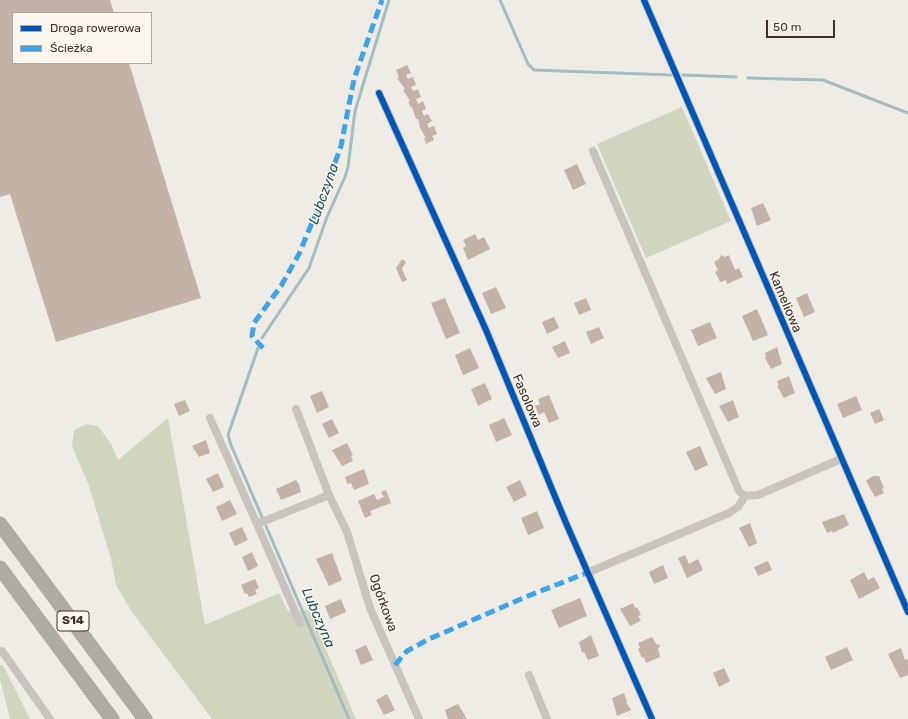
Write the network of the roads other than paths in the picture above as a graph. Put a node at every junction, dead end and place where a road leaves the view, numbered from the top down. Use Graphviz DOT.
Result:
graph roads {
  1 [pos="644,0"];
  2 [pos="379,93"];
  3 [pos="593,151"];
  4 [pos="296,409"];
  5 [pos="210,418"];
  6 [pos="841,459"];
  7 [pos="329,495"];
  8 [pos="745,496"];
  9 [pos="0,524"];
  10 [pos="257,524"];
  11 [pos="0,568"];
  12 [pos="589,572"];
  13 [pos="908,612"];
  14 [pos="300,623"];
  15 [pos="1,652"];
  16 [pos="529,675"];
  17 [pos="50,719"];
  18 [pos="112,719"];
  19 [pos="145,719"];
  20 [pos="419,719"];
  21 [pos="547,719"];
  22 [pos="652,719"];
  1 -- 6 [label="street, Kameliowa"];
  2 -- 12 [label="street, Fasolowa"];
  3 -- 8 [label="street"];
  4 -- 7 [label="street, Ogórkowa"];
  5 -- 10 [label="street"];
  6 -- 8 [label="street"];
  6 -- 13 [label="street, Kameliowa"];
  7 -- 10 [label="street"];
  7 -- 20 [label="street, Ogórkowa"];
  8 -- 12 [label="street"];
  9 -- 19 [label="highway, S14"];
  10 -- 14 [label="street"];
  11 -- 18 [label="highway, S14"];
  12 -- 22 [label="street, Fasolowa"];
  15 -- 17 [label="street"];
  16 -- 21 [label="street"];
}
